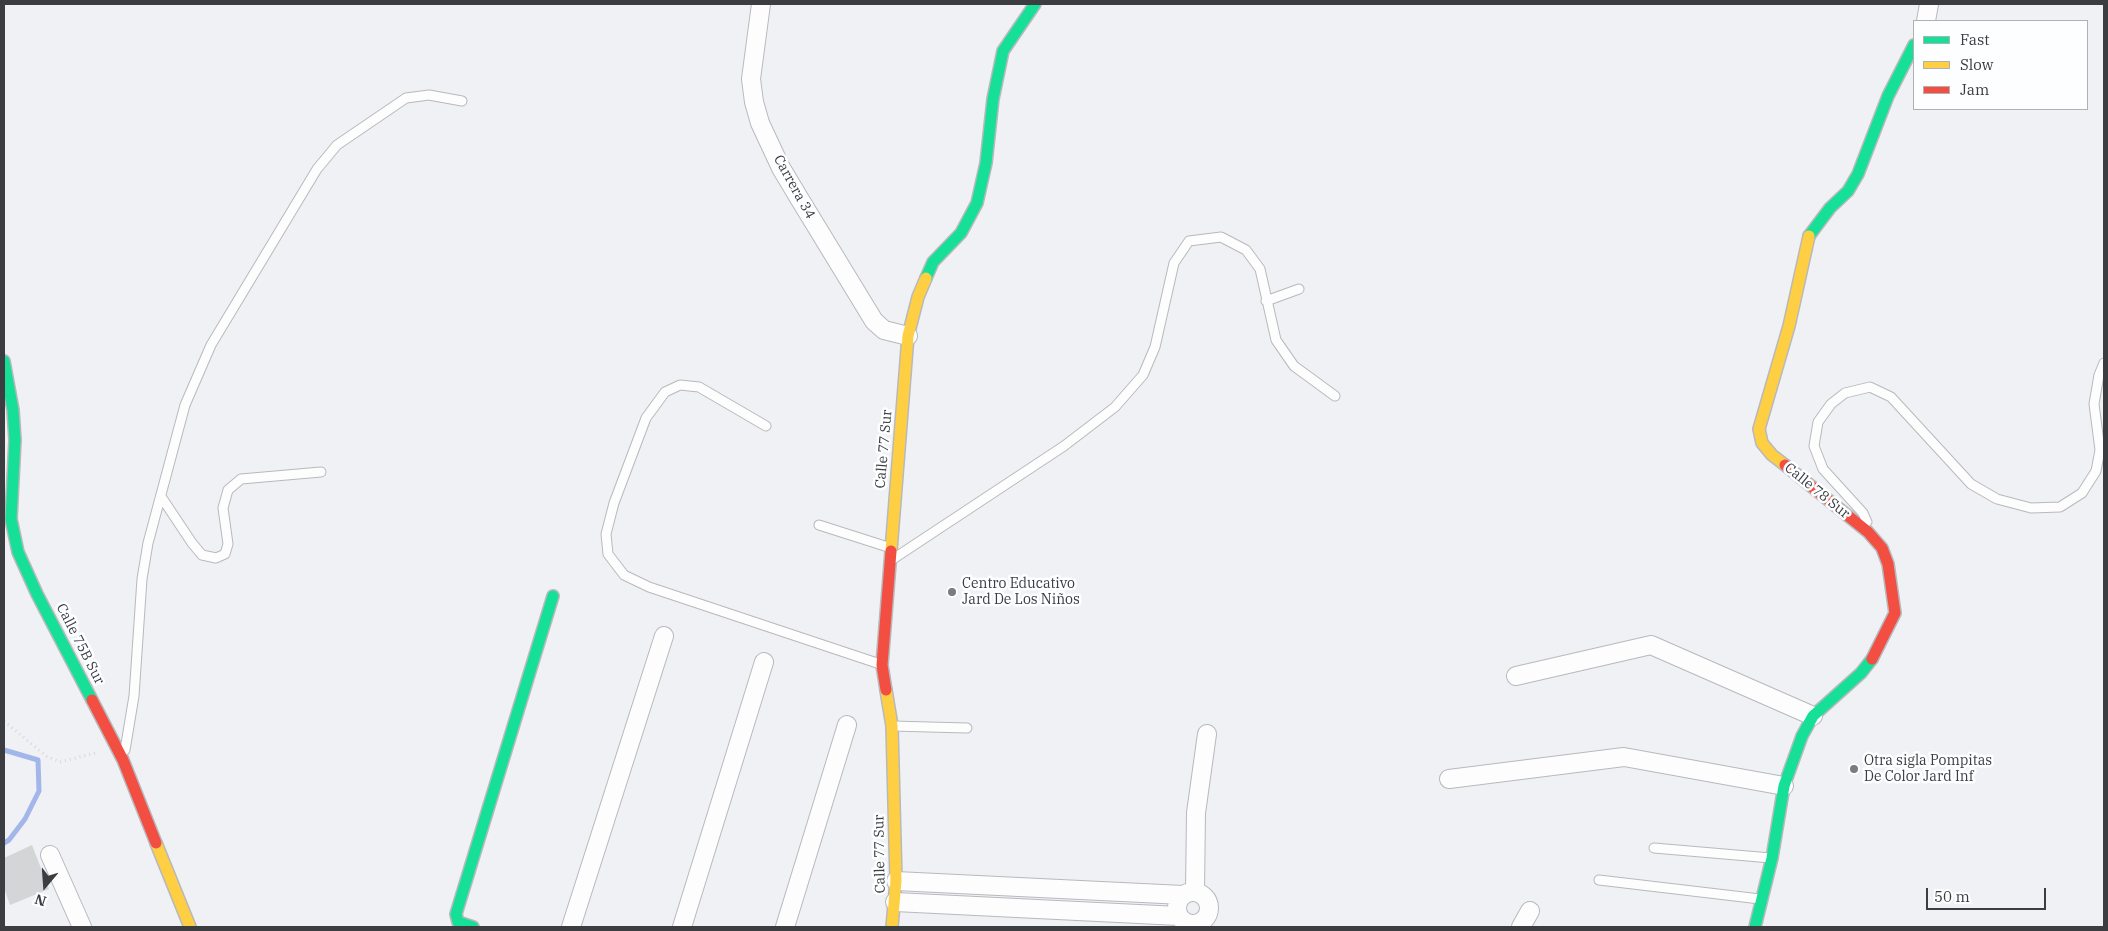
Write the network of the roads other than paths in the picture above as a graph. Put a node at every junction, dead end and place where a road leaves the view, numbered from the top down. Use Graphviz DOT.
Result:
graph roads {
  1 [pos="762,4"];
  2 [pos="1035,4"];
  3 [pos="1929,4"];
  4 [pos="1926,20"];
  5 [pos="1913,47"];
  6 [pos="462,101"];
  7 [pos="1299,289"];
  8 [pos="1266,301"];
  9 [pos="908,336"];
  10 [pos="4,361"];
  11 [pos="2104,363"];
  12 [pos="1335,396"];
  13 [pos="766,426"];
  14 [pos="321,472"];
  15 [pos="162,498"];
  16 [pos="819,525"];
  17 [pos="1868,532"];
  18 [pos="891,548"];
  19 [pos="891,561"];
  20 [pos="553,596"];
  21 [pos="664,636"];
  22 [pos="764,662"];
  23 [pos="882,665"];
  24 [pos="1516,676"];
  25 [pos="1813,716"];
  26 [pos="847,725"];
  27 [pos="892,726"];
  28 [pos="967,728"];
  29 [pos="1207,734"];
  30 [pos="123,760"];
  31 [pos="1449,779"];
  32 [pos="1784,786"];
  33 [pos="1654,848"];
  34 [pos="50,855"];
  35 [pos="1772,858"];
  36 [pos="1599,880"];
  37 [pos="896,881"];
  38 [pos="1189,893"];
  39 [pos="1763,899"];
  40 [pos="896,902"];
  41 [pos="1530,911"];
  42 [pos="1179,916"];
  43 [pos="1080,920"];
  44 [pos="82,927"];
  45 [pos="190,927"];
  46 [pos="473,927"];
  47 [pos="570,927"];
  48 [pos="682,927"];
  49 [pos="785,927"];
  50 [pos="892,927"];
  51 [pos="1521,927"];
  52 [pos="1755,927"];
  1 -- 9 [label="street, Carrera 34"];
  2 -- 9 [label="street, Calle 77 Sur"];
  3 -- 4 [label="street"];
  5 -- 17 [label="street, Calle 78 Sur"];
  6 -- 15 [label="lane"];
  7 -- 8 [label="lane"];
  8 -- 12 [label="lane"];
  8 -- 19 [label="lane"];
  9 -- 18 [label="street, Calle 77 Sur"];
  10 -- 30 [label="street, Calle 75B Sur"];
  11 -- 17 [label="lane"];
  13 -- 23 [label="lane"];
  14 -- 15 [label="lane"];
  15 -- 30 [label="lane"];
  16 -- 18 [label="lane"];
  17 -- 25 [label="street, Calle 78 Sur"];
  18 -- 19 [label="street, Calle 77 Sur"];
  19 -- 23 [label="street, Calle 77 Sur"];
  20 -- 46 [label="street"];
  21 -- 47 [label="street"];
  22 -- 48 [label="street"];
  23 -- 27 [label="street, Calle 77 Sur"];
  24 -- 25 [label="street"];
  25 -- 32 [label="street, Calle 78 Sur"];
  26 -- 49 [label="street"];
  27 -- 28 [label="lane"];
  27 -- 37 [label="street, Calle 77 Sur"];
  29 -- 38 [label="street"];
  30 -- 45 [label="street, Calle 75B Sur"];
  31 -- 32 [label="street"];
  32 -- 35 [label="street, Calle 78 Sur"];
  33 -- 35 [label="lane"];
  34 -- 44 [label="street"];
  35 -- 39 [label="street, Calle 78 Sur"];
  36 -- 39 [label="lane"];
  37 -- 38 [label="street"];
  37 -- 40 [label="street, Calle 77 Sur"];
  38 -- 42 [label="street"];
  38 -- 42 [label="street"];
  39 -- 52 [label="street, Calle 78 Sur"];
  40 -- 43 [label="street"];
  40 -- 50 [label="street, Calle 77 Sur"];
  41 -- 51 [label="street"];
  42 -- 43 [label="street"];
}
